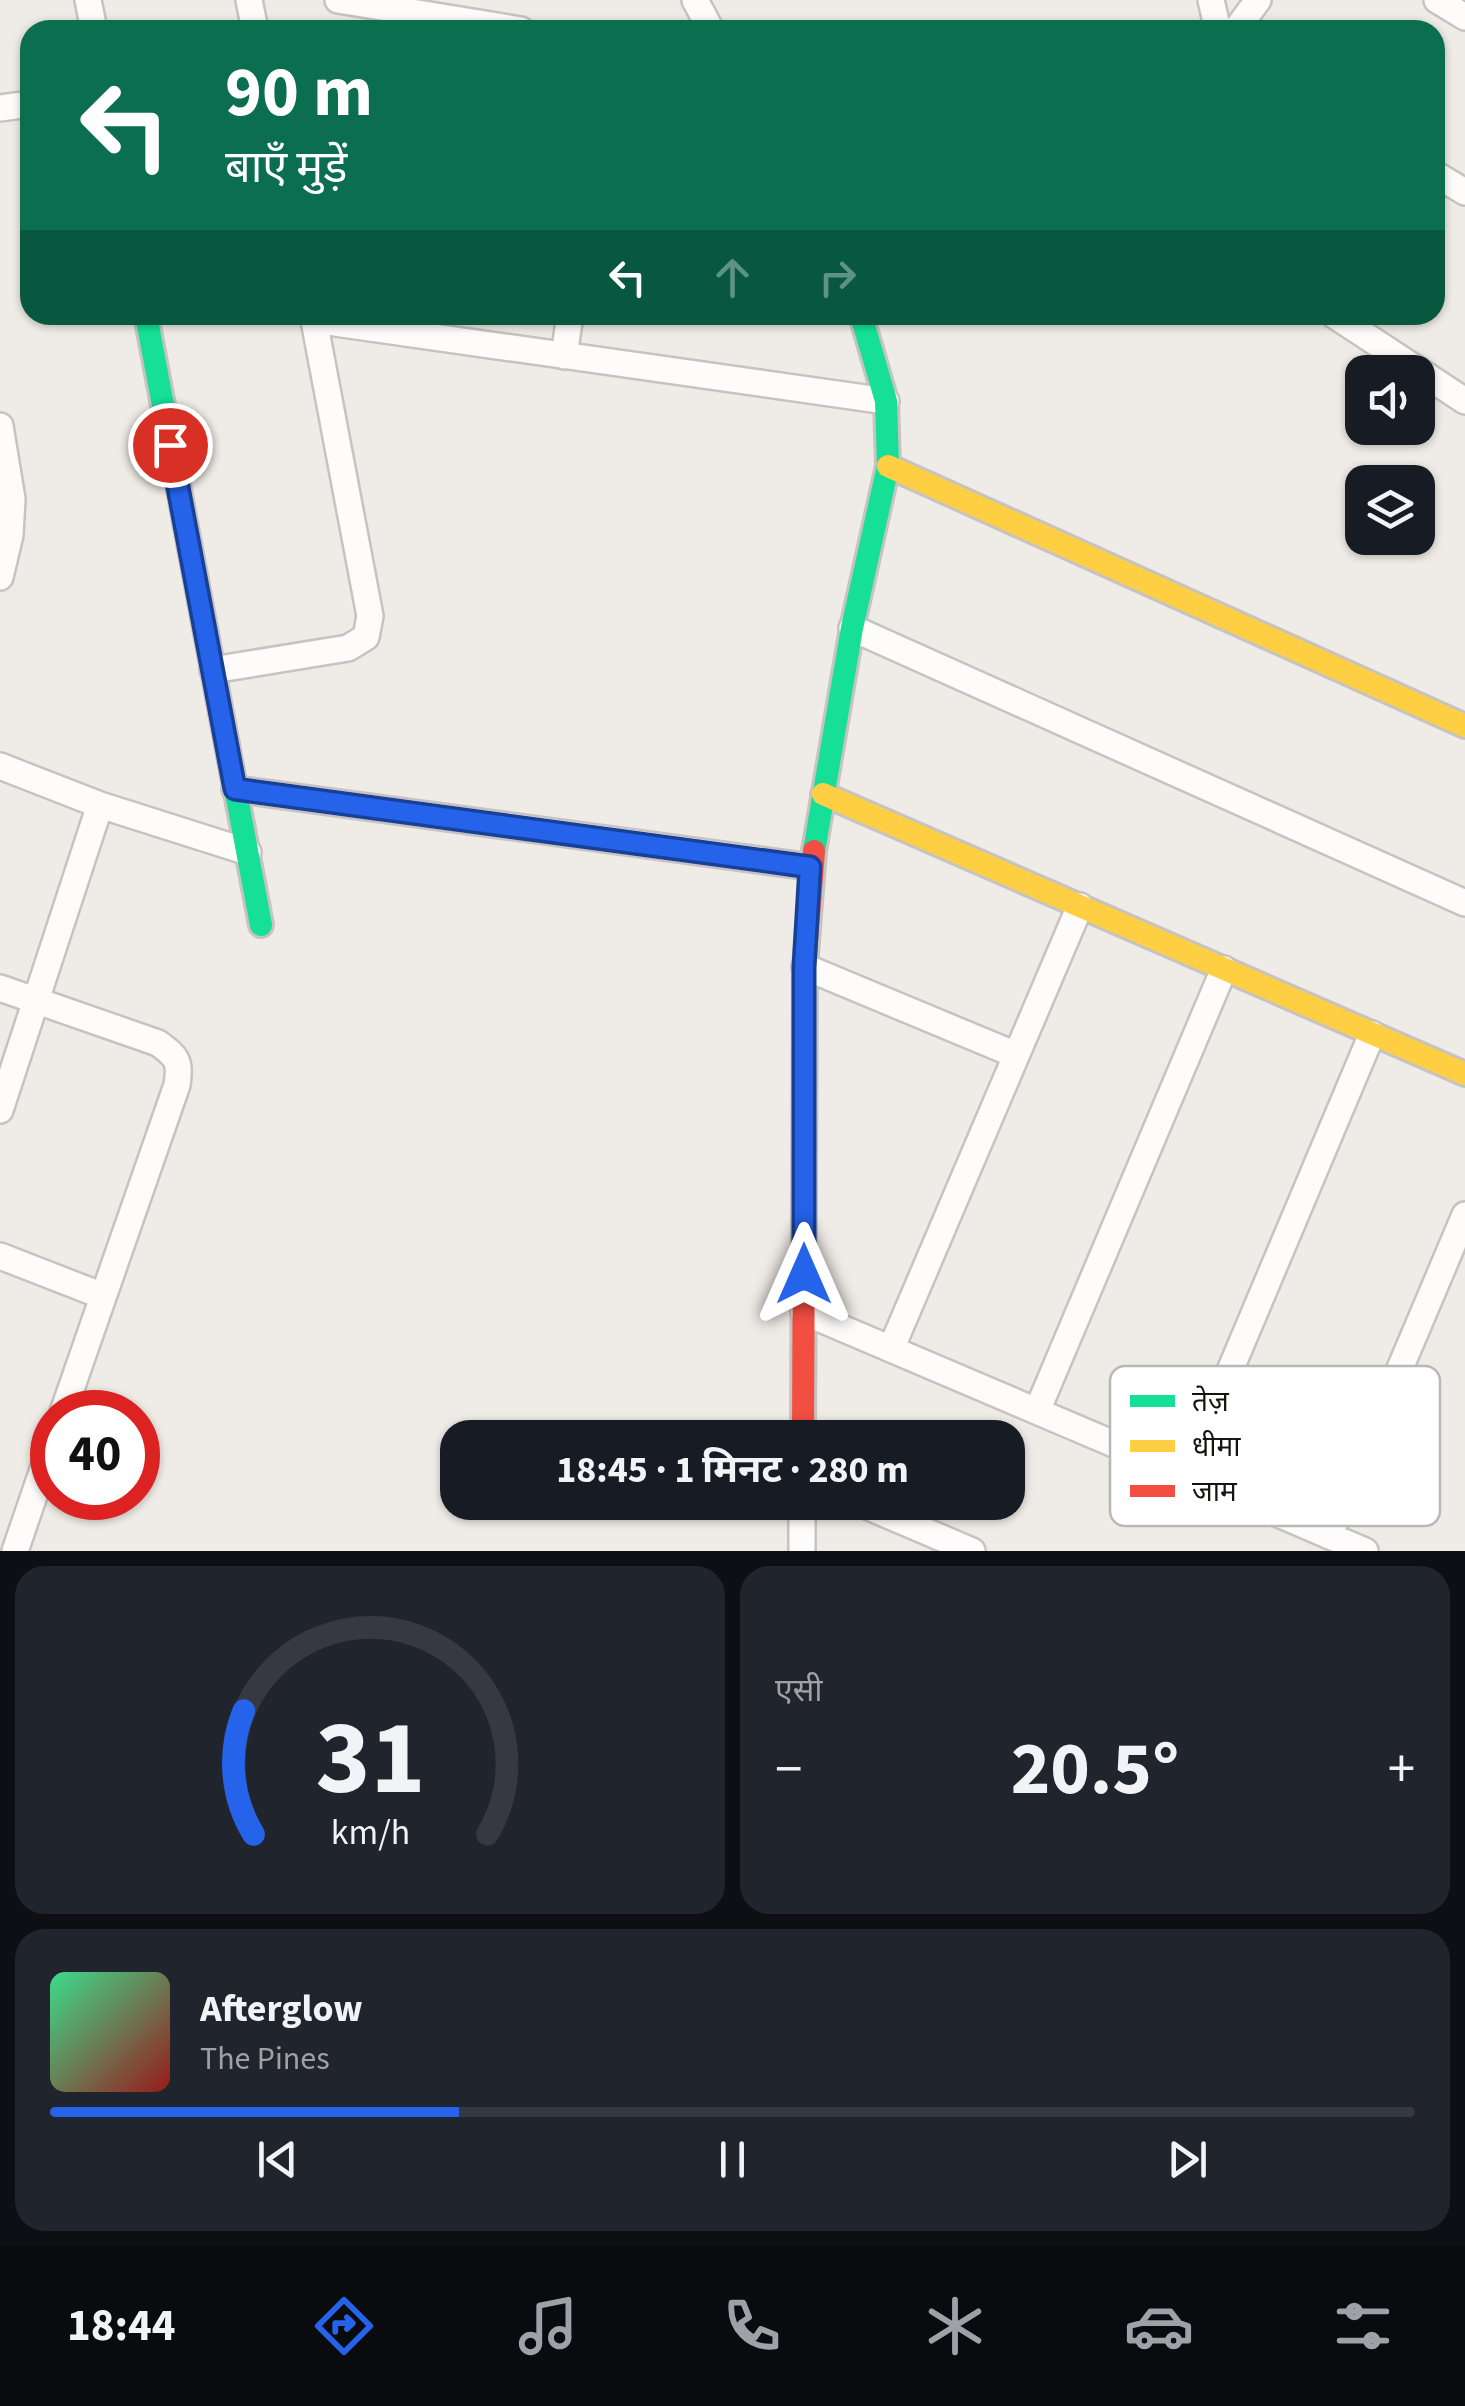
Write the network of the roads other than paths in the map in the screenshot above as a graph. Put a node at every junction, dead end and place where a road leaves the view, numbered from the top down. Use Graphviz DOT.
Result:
graph roads {
  1 [pos="338,0"];
  2 [pos="1436,0"];
  3 [pos="1465,18"];
  4 [pos="460,20"];
  5 [pos="148,325"];
  6 [pos="314,325"];
  7 [pos="359,325"];
  8 [pos="569,325"];
  9 [pos="863,325"];
  10 [pos="1349,325"];
  11 [pos="564,356"];
  12 [pos="886,401"];
  13 [pos="1465,401"];
  14 [pos="0,426"];
  15 [pos="888,466"];
  16 [pos="0,576"];
  17 [pos="852,628"];
  18 [pos="213,670"];
  19 [pos="1465,726"];
  20 [pos="0,766"];
  21 [pos="235,789"];
  22 [pos="822,794"];
  23 [pos="100,805"];
  24 [pos="248,852"];
  25 [pos="810,867"];
  26 [pos="1465,903"];
  27 [pos="1080,906"];
  28 [pos="261,925"];
  29 [pos="804,967"];
  30 [pos="1224,969"];
  31 [pos="0,988"];
  32 [pos="37,1001"];
  33 [pos="1372,1034"];
  34 [pos="1016,1056"];
  35 [pos="1465,1074"];
  36 [pos="0,1110"];
  37 [pos="1465,1215"];
  38 [pos="0,1256"];
  39 [pos="104,1296"];
  40 [pos="804,1312"];
  41 [pos="891,1349"];
  42 [pos="1232,1366"];
  43 [pos="1401,1366"];
  44 [pos="71,1390"];
  45 [pos="1037,1411"];
  46 [pos="803,1420"];
  47 [pos="1110,1442"];
  48 [pos="30,1508"];
  49 [pos="802,1520"];
  50 [pos="899,1520"];
  51 [pos="1306,1526"];
  52 [pos="1333,1526"];
  53 [pos="1329,1536"];
  54 [pos="15,1551"];
  55 [pos="802,1551"];
  56 [pos="972,1551"];
  57 [pos="1365,1551"];
  1 -- 4 [label="street"];
  2 -- 3 [label="street"];
  5 -- 18 [label="street"];
  6 -- 18 [label="street"];
  7 -- 11 [label="street"];
  8 -- 11 [label="street"];
  9 -- 12 [label="street"];
  10 -- 13 [label="street"];
  11 -- 12 [label="street"];
  12 -- 15 [label="street"];
  14 -- 16 [label="street"];
  15 -- 17 [label="street"];
  15 -- 19 [label="street"];
  17 -- 22 [label="street"];
  17 -- 26 [label="street"];
  18 -- 21 [label="street"];
  20 -- 23 [label="street"];
  21 -- 24 [label="street"];
  21 -- 25 [label="street"];
  22 -- 25 [label="street"];
  22 -- 27 [label="street"];
  23 -- 24 [label="street"];
  23 -- 32 [label="street"];
  24 -- 28 [label="street"];
  25 -- 29 [label="street"];
  27 -- 30 [label="street"];
  27 -- 34 [label="street"];
  29 -- 34 [label="street"];
  29 -- 40 [label="street"];
  30 -- 33 [label="street"];
  30 -- 45 [label="street"];
  31 -- 32 [label="street"];
  32 -- 36 [label="street"];
  32 -- 39 [label="street"];
  33 -- 35 [label="street"];
  33 -- 42 [label="street"];
  34 -- 41 [label="street"];
  37 -- 43 [label="street"];
  38 -- 39 [label="street"];
  39 -- 44 [label="street"];
  40 -- 41 [label="street"];
  40 -- 46 [label="street"];
  41 -- 45 [label="street"];
  45 -- 47 [label="street"];
  48 -- 54 [label="street"];
  49 -- 55 [label="street"];
  50 -- 56 [label="street"];
  51 -- 53 [label="street"];
  52 -- 53 [label="street"];
  53 -- 57 [label="street"];
}
